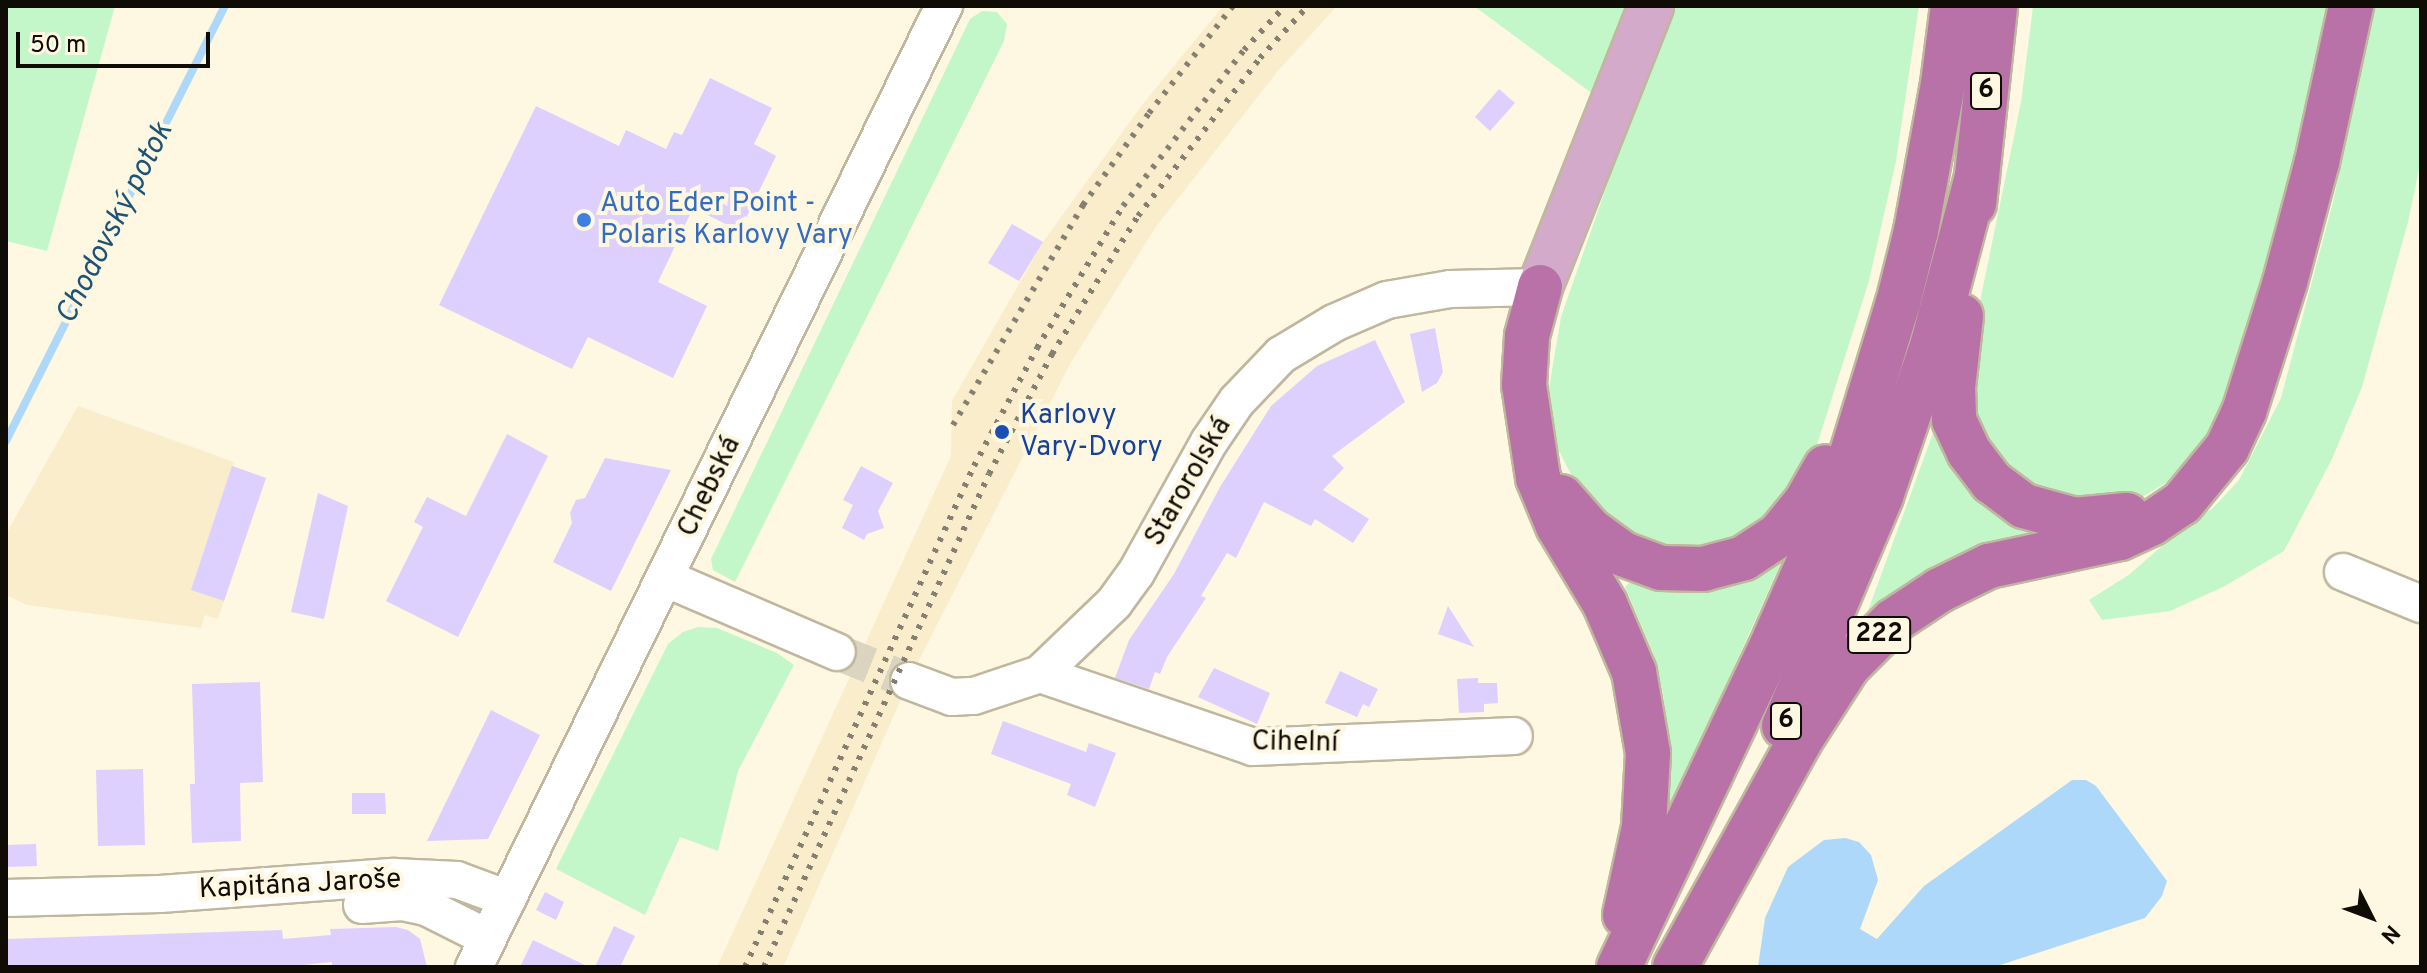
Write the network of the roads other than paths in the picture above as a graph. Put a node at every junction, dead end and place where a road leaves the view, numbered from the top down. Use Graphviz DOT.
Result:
graph roads {
  1 [pos="944,6"];
  2 [pos="1651,6"];
  3 [pos="1953,6"];
  4 [pos="1995,6"];
  5 [pos="2351,6"];
  6 [pos="1977,177"];
  7 [pos="1540,287"];
  8 [pos="1877,374"];
  9 [pos="1533,442"];
  10 [pos="2201,480"];
  11 [pos="2343,572"];
  12 [pos="665,578"];
  13 [pos="2421,604"];
  14 [pos="837,652"];
  15 [pos="1040,674"];
  16 [pos="909,681"];
  17 [pos="1514,736"];
  18 [pos="88,896"];
  19 [pos="6,898"];
  20 [pos="508,899"];
  21 [pos="481,953"];
  22 [pos="1681,955"];
  23 [pos="1609,967"];
  24 [pos="1619,967"];
  1 -- 12 [label="street, Chebská"];
  2 -- 7 [label="main road"];
  3 -- 8 [label="highway, 6"];
  4 -- 6 [label="highway, 6"];
  5 -- 10 [label="highway"];
  6 -- 10 [label="highway"];
  6 -- 22 [label="highway, 6"];
  7 -- 9 [label="highway"];
  7 -- 15 [label="street, Starorolská"];
  8 -- 9 [label="highway"];
  8 -- 24 [label="highway, 6"];
  9 -- 23 [label="highway"];
  10 -- 22 [label="highway, 222"];
  11 -- 13 [label="street"];
  12 -- 14 [label="street"];
  12 -- 20 [label="street, Chebská"];
  15 -- 16 [label="street, Starorolská"];
  15 -- 17 [label="street, Cihelní"];
  18 -- 19 [label="street, Kapitána Jaroše"];
  18 -- 20 [label="street, Kapitána Jaroše"];
  18 -- 21 [label="street, Kapitána Jaroše"];
  20 -- 21 [label="street, Chebská"];
}
